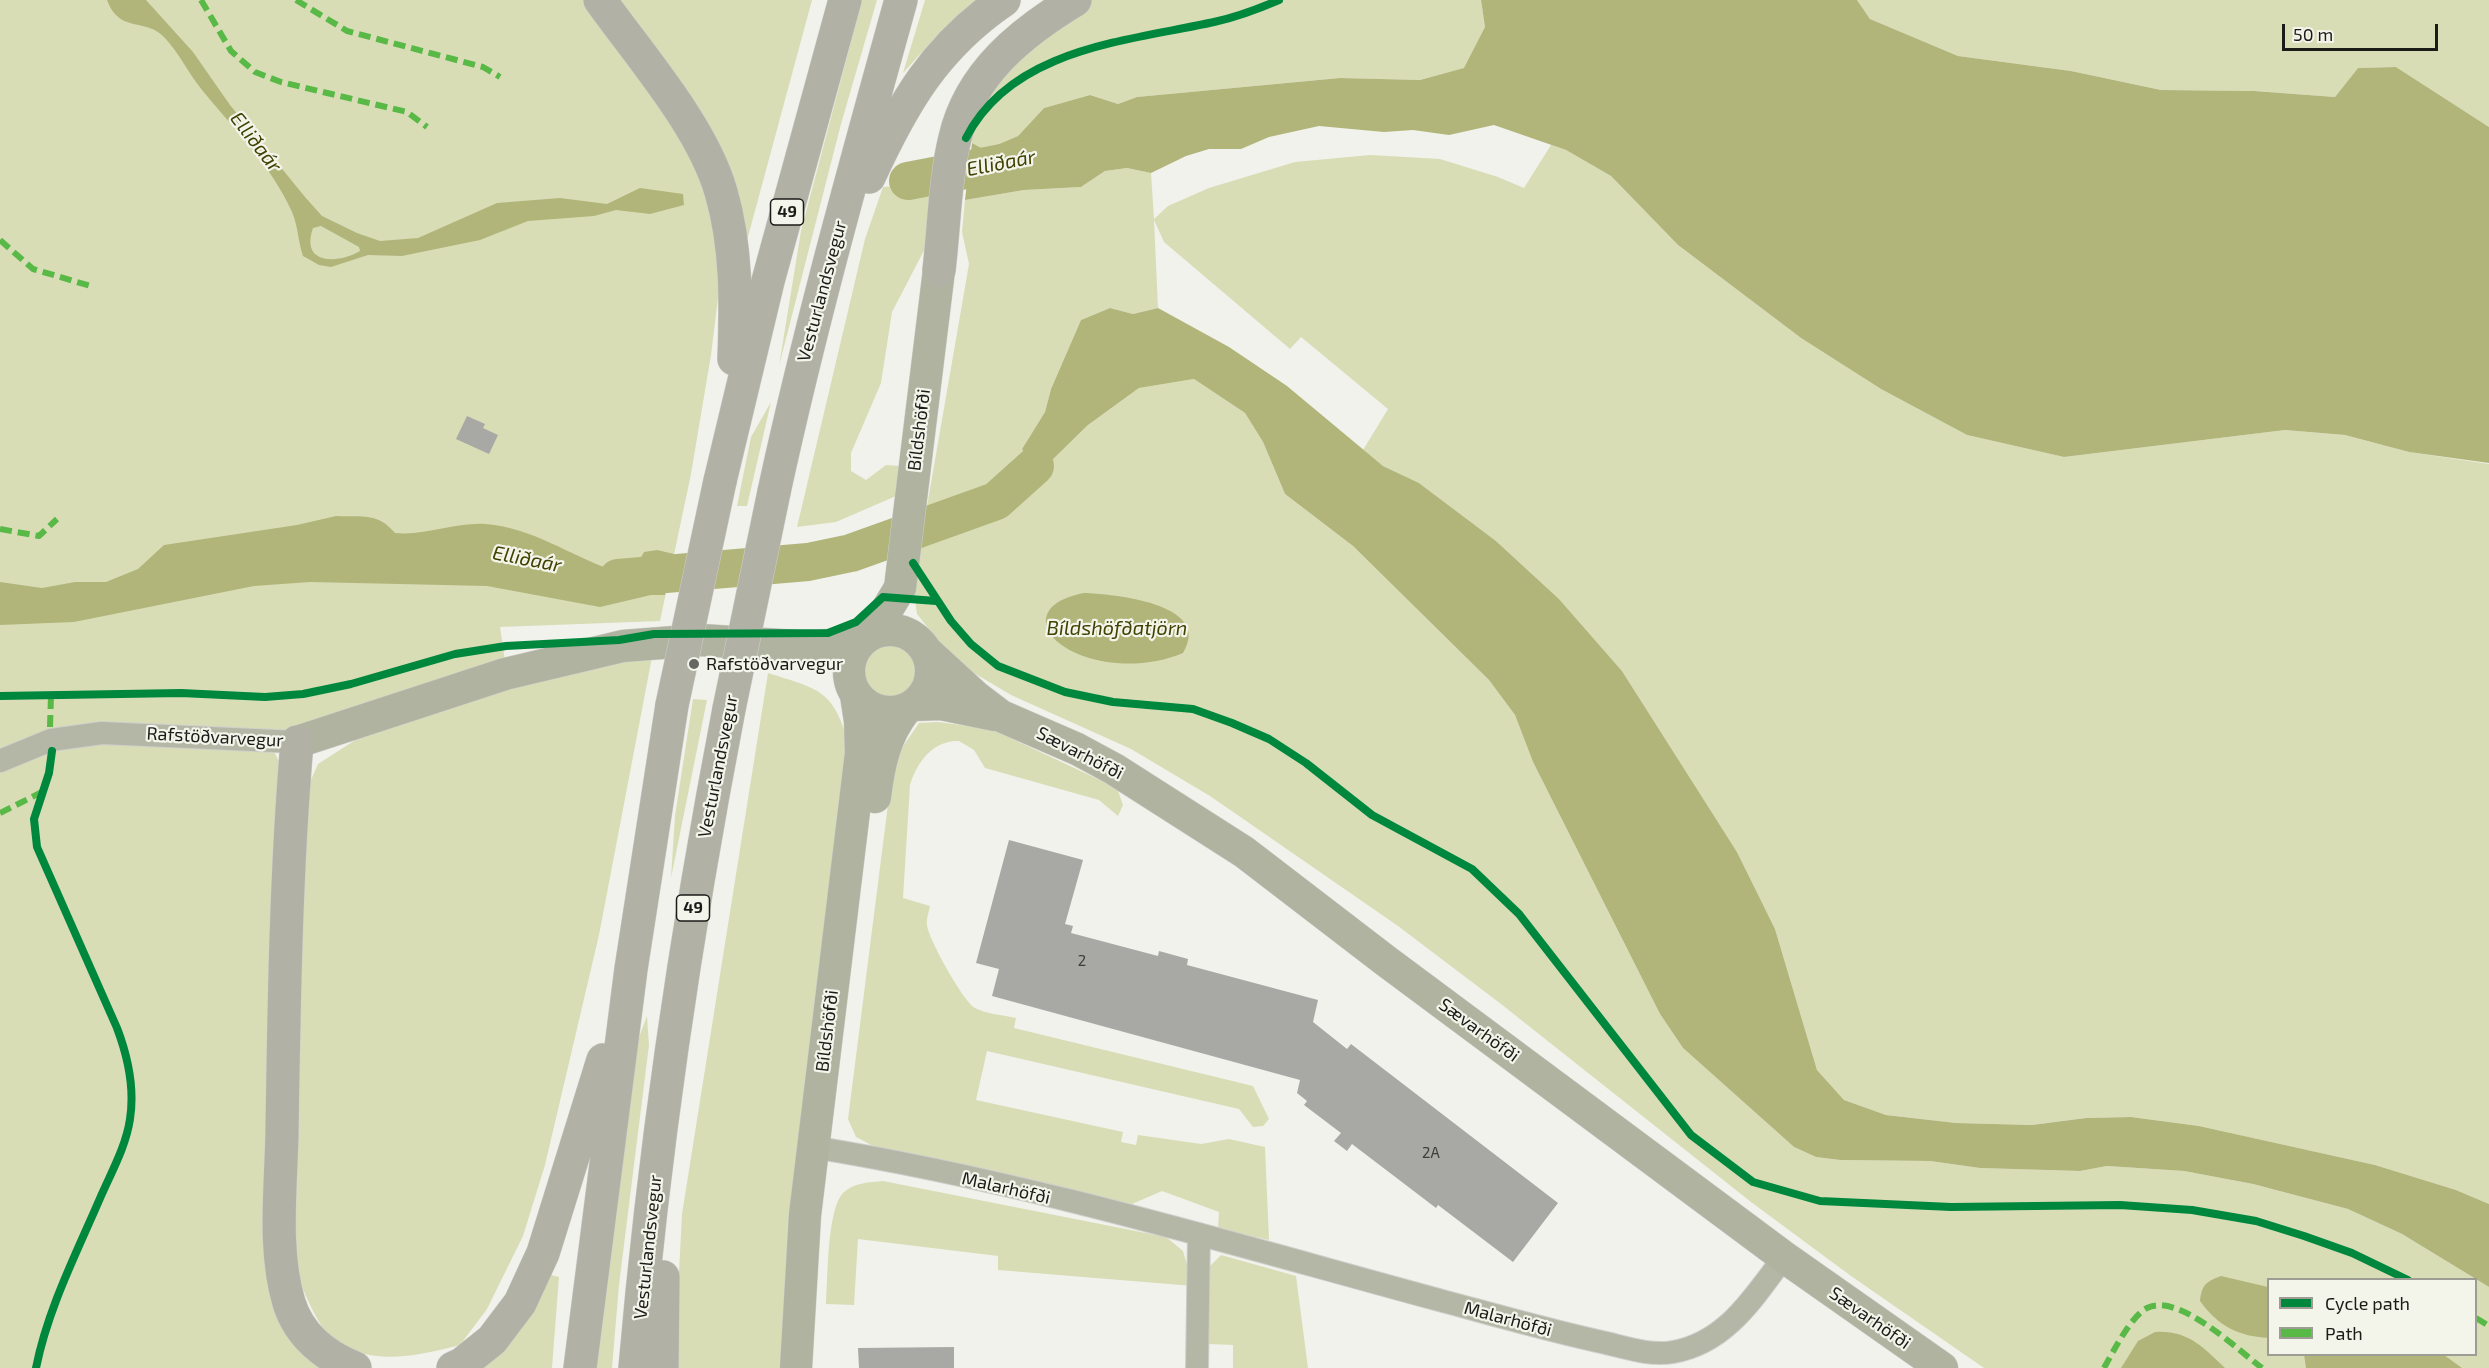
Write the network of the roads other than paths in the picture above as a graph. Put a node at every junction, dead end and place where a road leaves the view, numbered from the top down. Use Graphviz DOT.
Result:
graph roads {
  1 [pos="600,0"];
  2 [pos="845,0"];
  3 [pos="901,0"];
  4 [pos="1004,0"];
  5 [pos="1075,0"];
  6 [pos="830,256"];
  7 [pos="939,270"];
  8 [pos="732,424"];
  9 [pos="901,579"];
  10 [pos="867,638"];
  11 [pos="780,645"];
  12 [pos="923,648"];
  13 [pos="854,690"];
  14 [pos="909,707"];
  15 [pos="1001,716"];
  16 [pos="297,742"];
  17 [pos="0,761"];
  18 [pos="631,969"];
  19 [pos="663,1107"];
  20 [pos="823,1148"];
  21 [pos="1199,1234"];
  22 [pos="1784,1257"];
  23 [pos="355,1368"];
  24 [pos="453,1368"];
  25 [pos="580,1368"];
  26 [pos="635,1368"];
  27 [pos="662,1368"];
  28 [pos="796,1368"];
  29 [pos="817,1368"];
  30 [pos="1197,1368"];
  31 [pos="1942,1368"];
  1 -- 8 [label="highway"];
  2 -- 8 [label="highway, 49"];
  3 -- 6 [label="highway, Vesturlandsvegur / 49"];
  4 -- 6 [label="highway"];
  5 -- 7 [label="highway"];
  6 -- 19 [label="highway, Vesturlandsvegur / 49, bridge"];
  7 -- 9 [label="street, Bíldshöfði"];
  8 -- 18 [label="highway, 49, bridge"];
  9 -- 10 [label="street, Bíldshöfði"];
  9 -- 12 [label="street, Bíldshöfði"];
  10 -- 11 [label="street, Rafstöðvarvegur"];
  10 -- 12 [label="street"];
  10 -- 13 [label="street, Bíldshöfði"];
  11 -- 13 [label="street, Rafstöðvarvegur"];
  11 -- 16 [label="street, Rafstöðvarvegur"];
  12 -- 14 [label="street, Bíldshöfði"];
  12 -- 15 [label="street, Sævarhöfði"];
  13 -- 14 [label="street"];
  13 -- 20 [label="street, Bíldshöfði"];
  14 -- 15 [label="street, Sævarhöfði"];
  14 -- 20 [label="street, Bíldshöfði"];
  15 -- 22 [label="street, Sævarhöfði"];
  16 -- 17 [label="street, Rafstöðvarvegur"];
  16 -- 23 [label="highway"];
  18 -- 24 [label="highway"];
  18 -- 25 [label="highway, 49"];
  19 -- 26 [label="highway, Vesturlandsvegur / 49"];
  19 -- 27 [label="highway"];
  20 -- 21 [label="street, Malarhöfði"];
  20 -- 28 [label="street, Bíldshöfði"];
  20 -- 29 [label="street, Bíldshöfði"];
  21 -- 22 [label="street, Malarhöfði"];
  21 -- 30 [label="street"];
  22 -- 31 [label="street, Sævarhöfði"];
}
